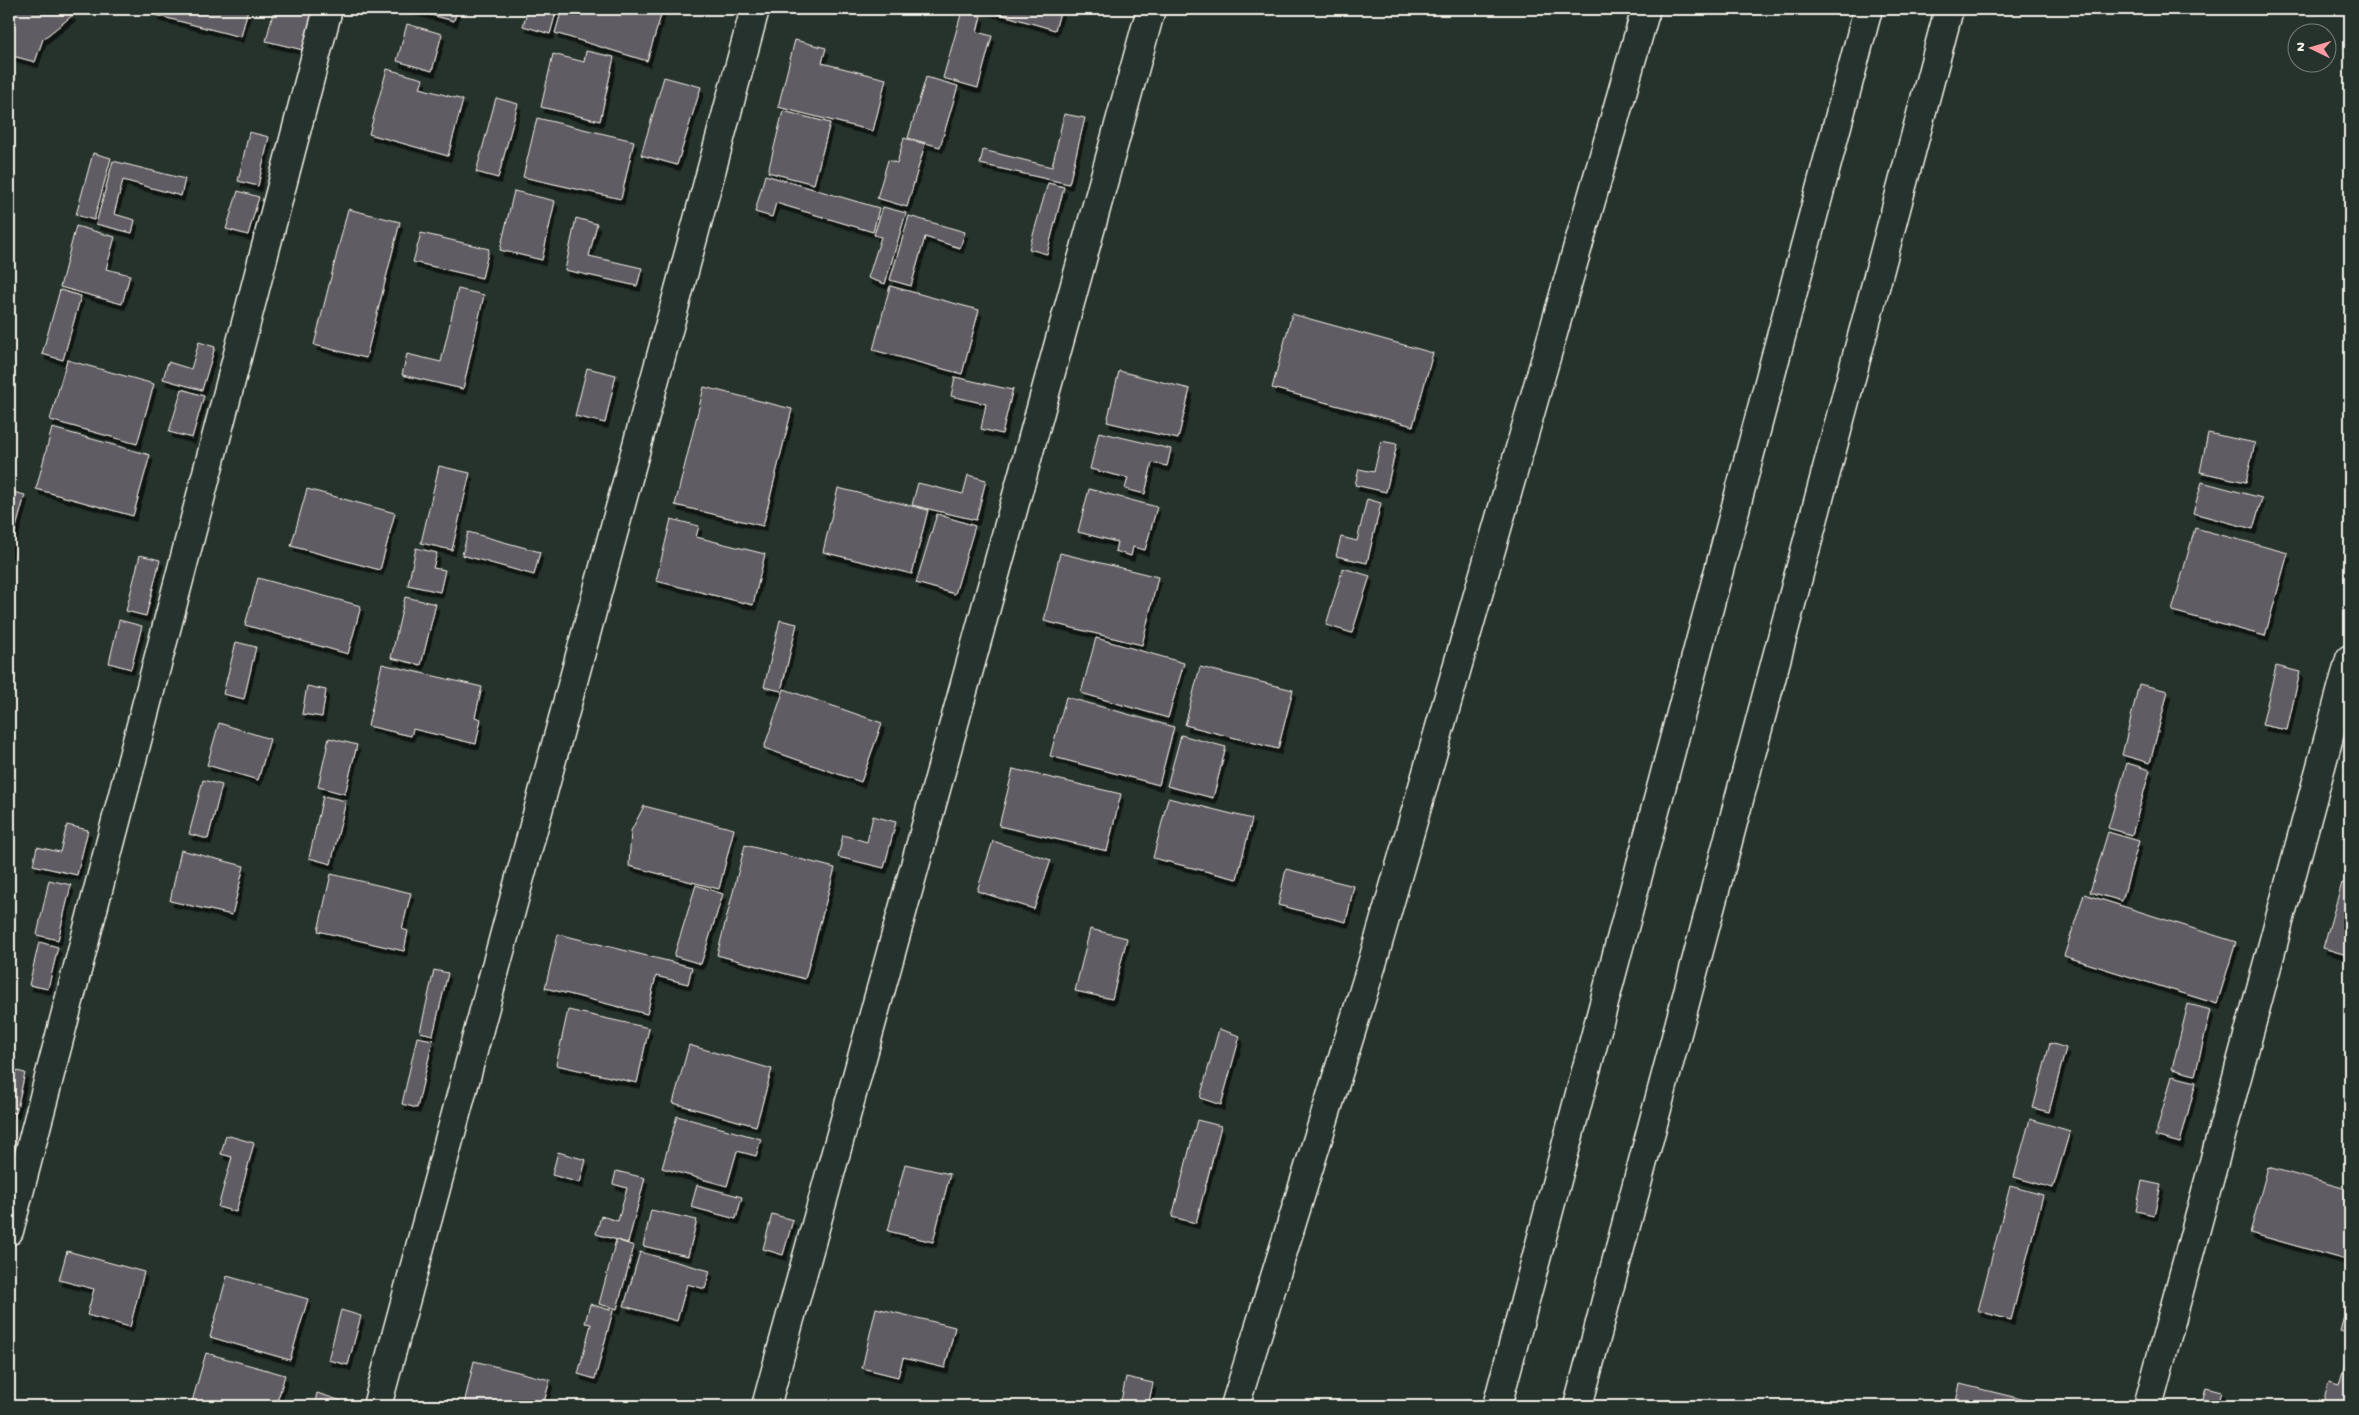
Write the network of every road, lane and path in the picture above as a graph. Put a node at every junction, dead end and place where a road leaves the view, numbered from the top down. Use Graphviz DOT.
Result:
graph roads {
  1 [pos="328,9"];
  2 [pos="755,9"];
  3 [pos="1151,9"];
  4 [pos="1646,9"];
  5 [pos="1868,9"];
  6 [pos="1949,9"];
  7 [pos="2350,659"];
  8 [pos="9,1232"];
  9 [pos="377,1406"];
  10 [pos="766,1406"];
  11 [pos="1234,1406"];
  12 [pos="1497,1406"];
  13 [pos="1578,1406"];
  14 [pos="2148,1406"];
  1 -- 8 [label="street"];
  2 -- 9 [label="street"];
  3 -- 10 [label="street"];
  4 -- 11 [label="street"];
  5 -- 12 [label="street"];
  6 -- 13 [label="street"];
  7 -- 14 [label="street"];
}
